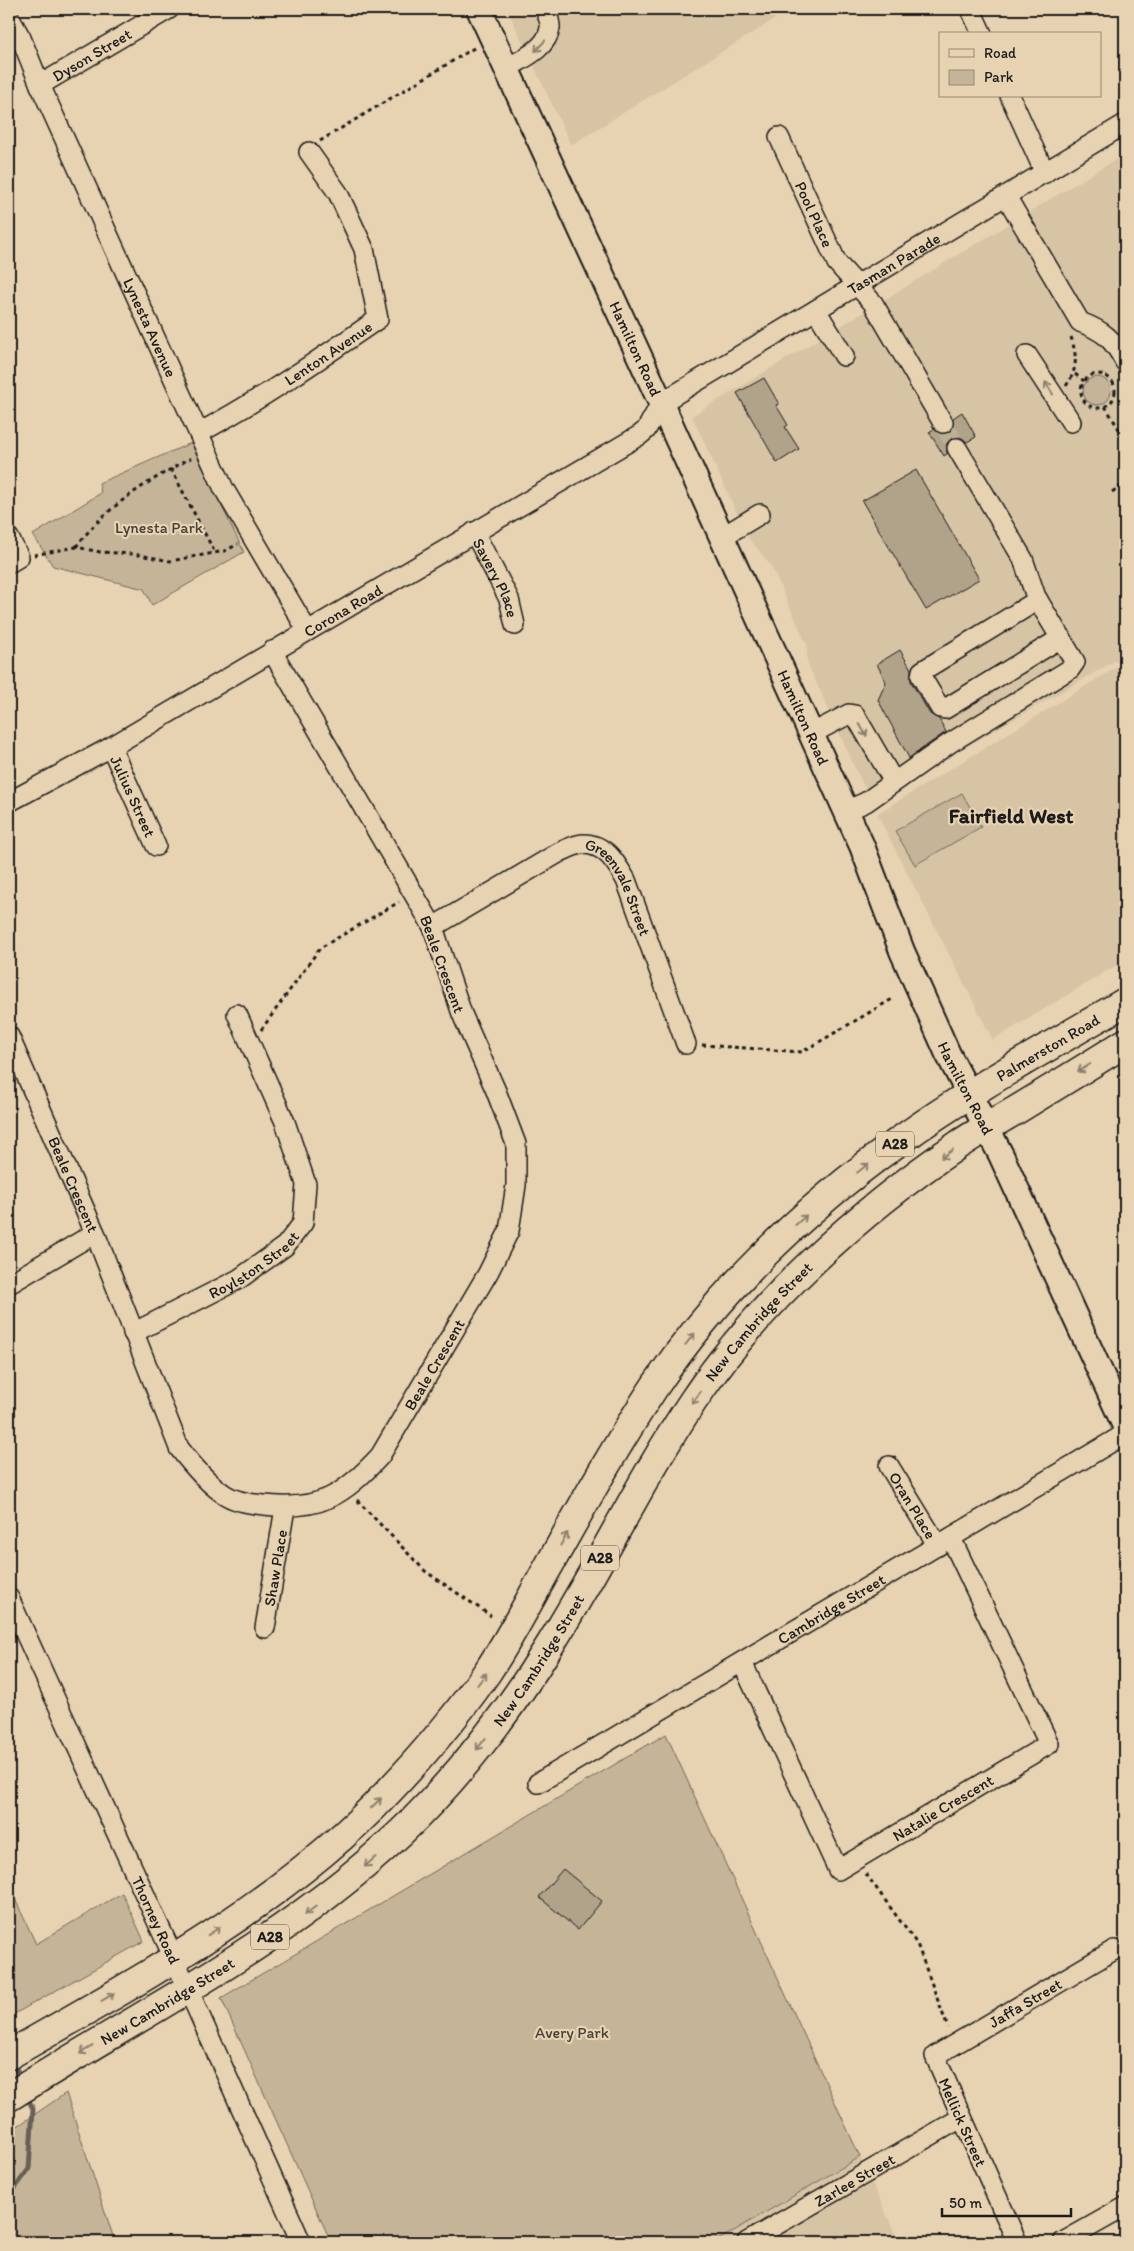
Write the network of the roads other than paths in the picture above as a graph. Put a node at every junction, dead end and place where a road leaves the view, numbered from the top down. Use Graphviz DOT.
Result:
graph roads {
  1 [pos="169,9"];
  2 [pos="479,9"];
  3 [pos="545,9"];
  4 [pos="971,10"];
  5 [pos="9,17"];
  6 [pos="981,32"];
  7 [pos="506,69"];
  8 [pos="40,85"];
  9 [pos="1011,98"];
  10 [pos="1125,124"];
  11 [pos="779,137"];
  12 [pos="309,152"];
  13 [pos="1045,173"];
  14 [pos="1006,196"];
  15 [pos="857,286"];
  16 [pos="816,310"];
  17 [pos="1027,355"];
  18 [pos="844,356"];
  19 [pos="1125,362"];
  20 [pos="662,403"];
  21 [pos="1071,422"];
  22 [pos="943,423"];
  23 [pos="199,432"];
  24 [pos="957,448"];
  25 [pos="760,514"];
  26 [pos="474,532"];
  27 [pos="722,537"];
  28 [pos="9,538"];
  29 [pos="14,560"];
  30 [pos="1038,600"];
  31 [pos="515,625"];
  32 [pos="307,630"];
  33 [pos="1061,638"];
  34 [pos="272,651"];
  35 [pos="811,734"];
  36 [pos="111,747"];
  37 [pos="894,782"];
  38 [pos="9,802"];
  39 [pos="846,812"];
  40 [pos="156,846"];
  41 [pos="433,927"];
  42 [pos="1125,1002"];
  43 [pos="237,1014"];
  44 [pos="9,1036"];
  45 [pos="1125,1043"];
  46 [pos="686,1044"];
  47 [pos="970,1095"];
  48 [pos="988,1127"];
  49 [pos="95,1233"];
  50 [pos="9,1284"];
  51 [pos="133,1333"];
  52 [pos="1125,1426"];
  53 [pos="1125,1434"];
  54 [pos="889,1466"];
  55 [pos="285,1508"];
  56 [pos="944,1542"];
  57 [pos="9,1598"];
  58 [pos="265,1628"];
  59 [pos="742,1662"];
  60 [pos="538,1784"];
  61 [pos="1114,1950"];
  62 [pos="173,1958"];
  63 [pos="188,1989"];
  64 [pos="9,2055"];
  65 [pos="935,2056"];
  66 [pos="9,2097"];
  67 [pos="961,2118"];
  68 [pos="1125,2207"];
  69 [pos="301,2242"];
  70 [pos="747,2242"];
  71 [pos="1017,2242"];
  72 [pos="1063,2242"];
  1 -- 8 [label="street, Dyson Street"];
  2 -- 7 [label="main road, Hamilton Road"];
  3 -- 7 [label="street, one-way"];
  4 -- 6 [label="street"];
  5 -- 8 [label="street, Lynesta Avenue"];
  7 -- 20 [label="main road, Hamilton Road"];
  8 -- 23 [label="street, Lynesta Avenue"];
  9 -- 13 [label="street"];
  10 -- 13 [label="street, Tasman Parade"];
  11 -- 15 [label="street, Pool Place"];
  12 -- 23 [label="street, Lenton Avenue"];
  13 -- 14 [label="street, Tasman Parade"];
  14 -- 15 [label="street, Tasman Parade"];
  14 -- 19 [label="street"];
  15 -- 16 [label="street, Tasman Parade"];
  15 -- 22 [label="street, Pool Place"];
  16 -- 18 [label="street"];
  16 -- 20 [label="street, Tasman Parade"];
  21 -- 17 [label="street, one-way"];
  20 -- 26 [label="street, Corona Road"];
  20 -- 27 [label="main road, Hamilton Road"];
  23 -- 32 [label="street, Lynesta Avenue"];
  24 -- 30 [label="street"];
  25 -- 27 [label="street"];
  26 -- 31 [label="street, Savery Place"];
  26 -- 32 [label="street, Corona Road"];
  27 -- 35 [label="main road, Hamilton Road"];
  28 -- 29 [label="street"];
  30 -- 33 [label="street"];
  30 -- 33 [label="street"];
  32 -- 34 [label="street, Corona Road"];
  33 -- 37 [label="street"];
  34 -- 36 [label="street, Corona Road"];
  34 -- 41 [label="street, Beale Crescent"];
  35 -- 37 [label="street, one-way"];
  35 -- 39 [label="main road, Hamilton Road"];
  36 -- 38 [label="street, Corona Road"];
  36 -- 40 [label="street, Julius Street"];
  37 -- 39 [label="street"];
  39 -- 47 [label="main road, Hamilton Road"];
  41 -- 46 [label="street, Greenvale Street"];
  41 -- 55 [label="street, Beale Crescent"];
  42 -- 47 [label="highway, Palmerston Road / A28"];
  43 -- 51 [label="street, Roylston Street"];
  44 -- 49 [label="street, Beale Crescent"];
  45 -- 48 [label="highway, A28, one-way"];
  47 -- 48 [label="main road, Hamilton Road"];
  62 -- 47 [label="highway, New Cambridge Street / A28, one-way"];
  48 -- 52 [label="main road, Hamilton Road"];
  48 -- 63 [label="highway, New Cambridge Street / A28, one-way"];
  49 -- 50 [label="street"];
  49 -- 51 [label="street, Beale Crescent"];
  51 -- 55 [label="street, Beale Crescent"];
  53 -- 56 [label="street, Cambridge Street"];
  54 -- 56 [label="street, Oran Place"];
  55 -- 58 [label="street, Shaw Place"];
  56 -- 59 [label="street, Cambridge Street"];
  56 -- 59 [label="street, Natalie Crescent"];
  57 -- 62 [label="street, Thorney Road"];
  59 -- 60 [label="street, Cambridge Street"];
  61 -- 65 [label="street, Jaffa Street"];
  62 -- 63 [label="street, Thorney Road"];
  64 -- 62 [label="highway, New Cambridge Street / A28, one-way"];
  63 -- 66 [label="highway, New Cambridge Street / A28, one-way"];
  63 -- 69 [label="street, Thorney Road"];
  65 -- 67 [label="street, Mellick Street"];
  67 -- 70 [label="street, Zarlee Street"];
  67 -- 71 [label="street, Mellick Street"];
  68 -- 72 [label="street"];
}
